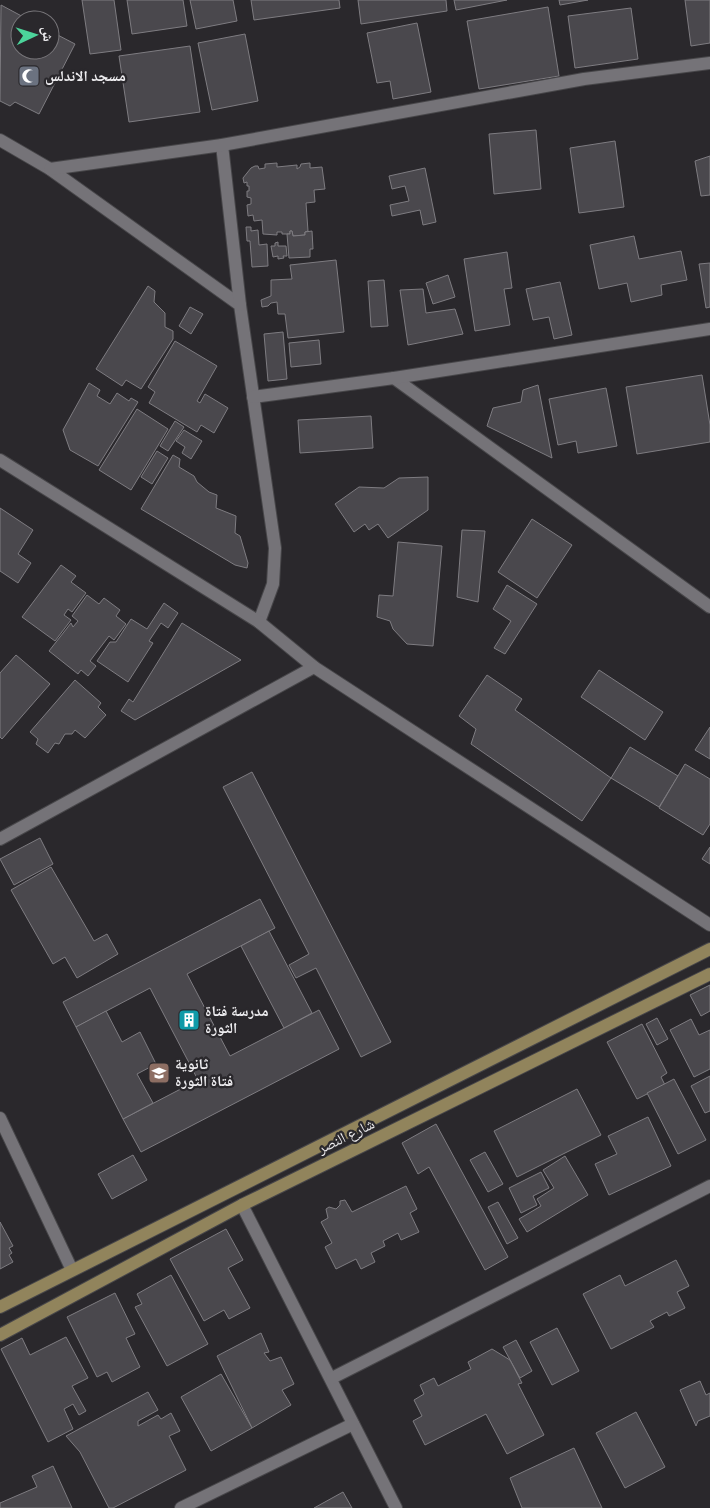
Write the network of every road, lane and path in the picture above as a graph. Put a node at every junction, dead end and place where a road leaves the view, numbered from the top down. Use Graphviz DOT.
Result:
graph roads {
  1 [pos="710,63"];
  2 [pos="0,140"];
  3 [pos="222,145"];
  4 [pos="50,169"];
  5 [pos="240,305"];
  6 [pos="710,329"];
  7 [pos="394,378"];
  8 [pos="253,397"];
  9 [pos="0,460"];
  10 [pos="708,603"];
  11 [pos="259,622"];
  12 [pos="314,666"];
  13 [pos="0,838"];
  14 [pos="710,925"];
  15 [pos="710,950"];
  16 [pos="710,974"];
  17 [pos="0,1118"];
  18 [pos="710,1186"];
  19 [pos="242,1205"];
  20 [pos="72,1270"];
  21 [pos="0,1306"];
  22 [pos="0,1335"];
  23 [pos="332,1378"];
  24 [pos="353,1424"];
  25 [pos="181,1508"];
  26 [pos="396,1508"];
  1 -- 3 [label="street"];
  2 -- 4 [label="street"];
  3 -- 4 [label="street"];
  3 -- 5 [label="street"];
  4 -- 5 [label="street"];
  5 -- 8 [label="street"];
  6 -- 7 [label="street"];
  7 -- 8 [label="street"];
  7 -- 10 [label="street"];
  8 -- 11 [label="street"];
  9 -- 11 [label="street"];
  11 -- 12 [label="street"];
  12 -- 13 [label="street"];
  12 -- 14 [label="street"];
  15 -- 20 [label="street, شارع النصر"];
  16 -- 19 [label="street, شارع النصر"];
  17 -- 20 [label="street"];
  18 -- 23 [label="street"];
  19 -- 22 [label="street, شارع النصر"];
  19 -- 23 [label="street"];
  20 -- 21 [label="street, شارع النصر"];
  23 -- 24 [label="street"];
  24 -- 25 [label="street"];
  24 -- 26 [label="street"];
}
